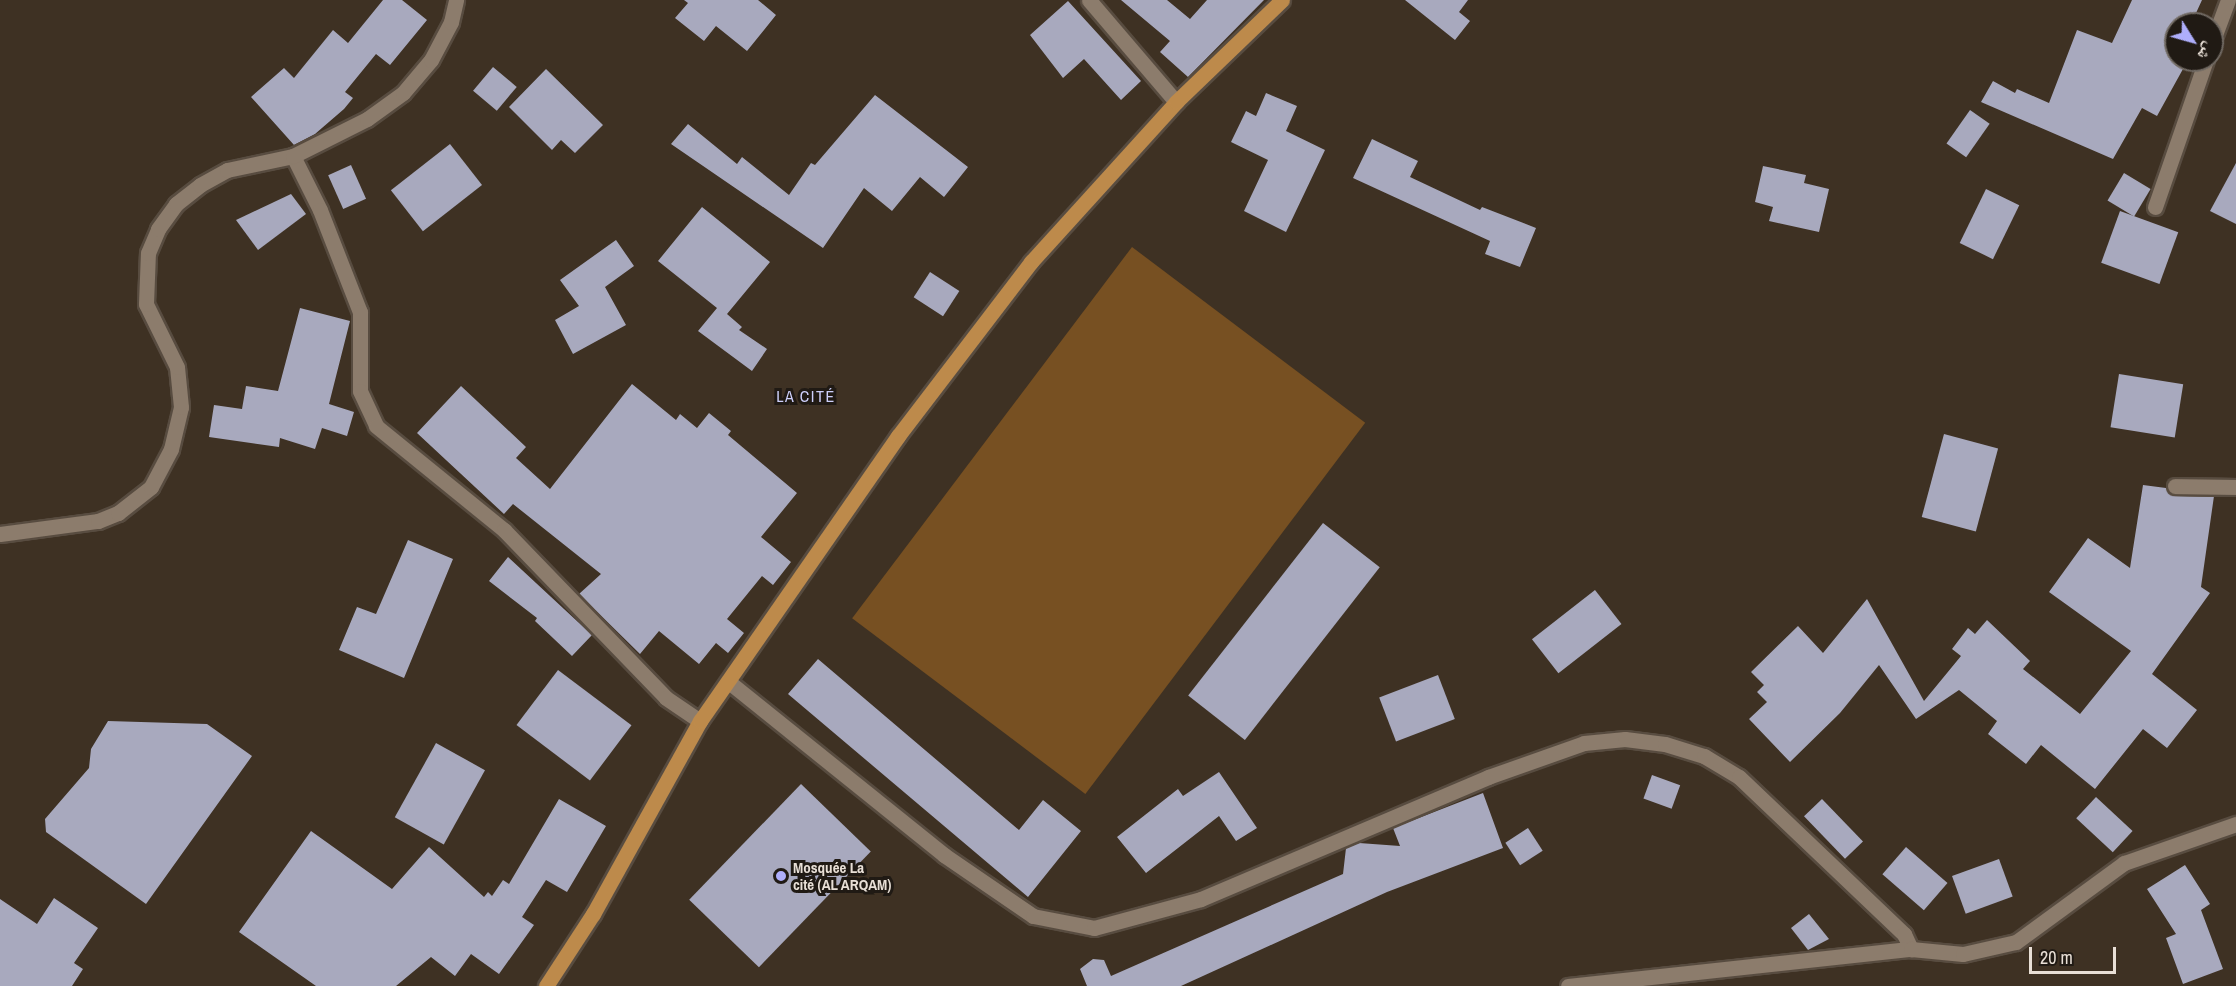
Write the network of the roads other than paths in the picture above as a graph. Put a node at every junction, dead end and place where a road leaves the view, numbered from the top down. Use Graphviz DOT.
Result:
graph roads {
  1 [pos="456,0"];
  2 [pos="1089,0"];
  3 [pos="1282,0"];
  4 [pos="2202,72"];
  5 [pos="1176,102"];
  6 [pos="293,156"];
  7 [pos="2155,207"];
  8 [pos="2175,486"];
  9 [pos="2236,487"];
  10 [pos="0,534"];
  11 [pos="729,682"];
  12 [pos="700,722"];
  13 [pos="2236,824"];
  14 [pos="1911,949"];
  15 [pos="546,986"];
  16 [pos="1568,986"];
  1 -- 6 [label="street"];
  2 -- 5 [label="street"];
  3 -- 5 [label="main road"];
  4 -- 7 [label="street"];
  5 -- 11 [label="main road"];
  6 -- 10 [label="street"];
  6 -- 12 [label="street"];
  8 -- 9 [label="street"];
  11 -- 12 [label="main road"];
  11 -- 14 [label="street"];
  12 -- 15 [label="main road"];
  13 -- 14 [label="street"];
  14 -- 16 [label="street"];
}
